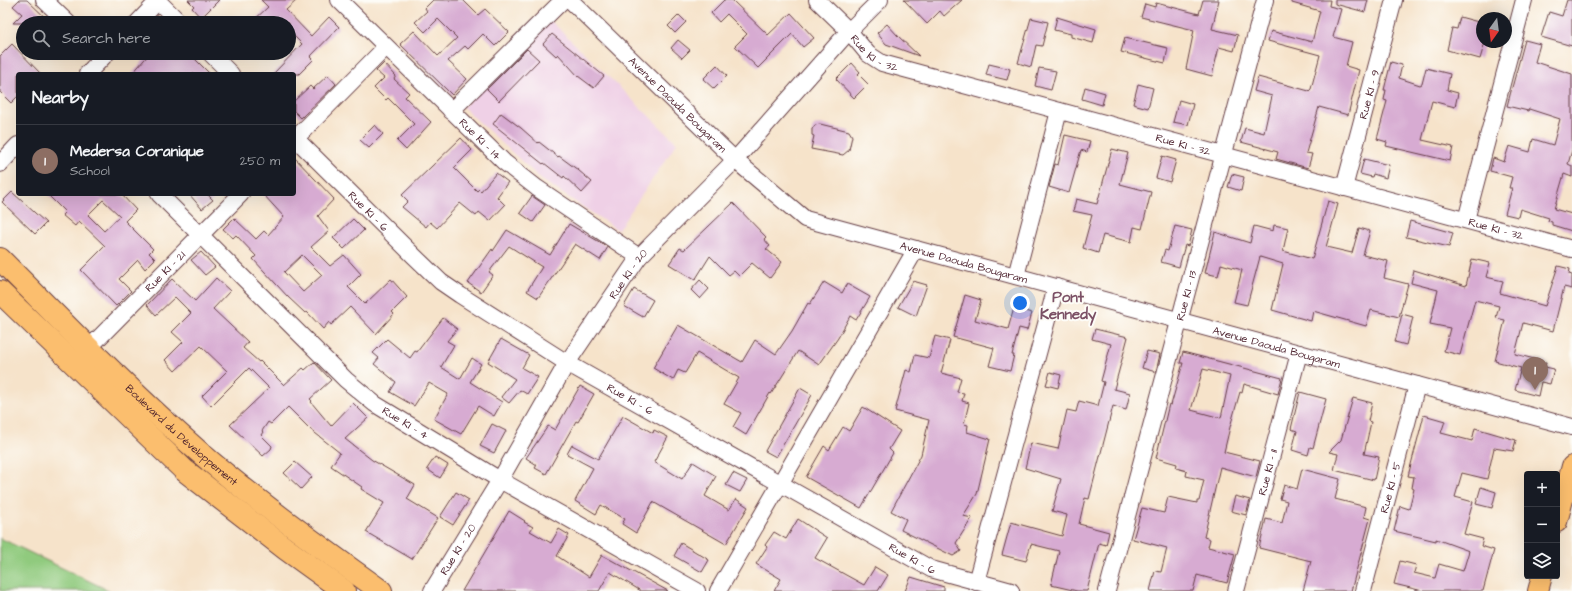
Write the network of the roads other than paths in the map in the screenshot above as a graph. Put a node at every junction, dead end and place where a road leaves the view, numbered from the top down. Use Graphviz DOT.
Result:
graph roads {
  1 [pos="44,0"];
  2 [pos="339,0"];
  3 [pos="563,0"];
  4 [pos="570,0"];
  5 [pos="817,0"];
  6 [pos="880,0"];
  7 [pos="1266,0"];
  8 [pos="1394,0"];
  9 [pos="1524,0"];
  10 [pos="158,1"];
  11 [pos="61,16"];
  12 [pos="144,16"];
  13 [pos="173,16"];
  14 [pos="849,31"];
  15 [pos="386,47"];
  16 [pos="99,60"];
  17 [pos="217,60"];
  18 [pos="89,72"];
  19 [pos="229,72"];
  20 [pos="451,111"];
  21 [pos="1059,111"];
  22 [pos="296,137"];
  23 [pos="296,141"];
  24 [pos="16,147"];
  25 [pos="1223,155"];
  26 [pos="735,160"];
  27 [pos="0,164"];
  28 [pos="1344,188"];
  29 [pos="161,196"];
  30 [pos="239,196"];
  31 [pos="1466,220"];
  32 [pos="202,235"];
  33 [pos="916,249"];
  34 [pos="1572,249"];
  35 [pos="639,257"];
  36 [pos="0,259"];
  37 [pos="1016,276"];
  38 [pos="1056,287"];
  39 [pos="0,292"];
  40 [pos="1180,321"];
  41 [pos="89,348"];
  42 [pos="1299,353"];
  43 [pos="567,363"];
  44 [pos="1417,385"];
  45 [pos="1572,426"];
  46 [pos="1572,466"];
  47 [pos="500,480"];
  48 [pos="780,484"];
  49 [pos="1560,511"];
  50 [pos="312,554"];
  51 [pos="1541,579"];
  52 [pos="976,582"];
  53 [pos="344,591"];
  54 [pos="381,591"];
  55 [pos="432,591"];
  56 [pos="697,591"];
  57 [pos="718,591"];
  58 [pos="1011,591"];
  59 [pos="1107,591"];
  60 [pos="1236,591"];
  61 [pos="1363,591"];
  62 [pos="1538,591"];
  1 -- 11 [label="street"];
  2 -- 15 [label="street, Rue KI - 14"];
  3 -- 20 [label="street"];
  4 -- 26 [label="street, Avenue Daouda Bougaram"];
  5 -- 14 [label="street, Rue KI - 32"];
  6 -- 14 [label="street, Rue KI - 20"];
  7 -- 25 [label="street, Rue KI - 13"];
  8 -- 28 [label="street, Rue KI - 9"];
  9 -- 31 [label="street"];
  10 -- 12 [label="street"];
  10 -- 13 [label="street"];
  14 -- 21 [label="street, Rue KI - 32"];
  14 -- 26 [label="street, Rue KI - 20"];
  15 -- 20 [label="street, Rue KI - 14"];
  15 -- 22 [label="street"];
  16 -- 18 [label="street"];
  17 -- 19 [label="street"];
  20 -- 35 [label="street, Rue KI - 14"];
  21 -- 25 [label="street, Rue KI - 32"];
  21 -- 37 [label="street"];
  23 -- 43 [label="street, Rue KI - 6"];
  24 -- 27 [label="street"];
  25 -- 28 [label="street, Rue KI - 32"];
  25 -- 40 [label="street, Rue KI - 13"];
  26 -- 33 [label="street, Avenue Daouda Bougaram"];
  26 -- 35 [label="street, Rue KI - 20"];
  28 -- 31 [label="street, Rue KI - 32"];
  29 -- 32 [label="street, Rue KI - 4"];
  30 -- 32 [label="street, Rue KI - 21"];
  31 -- 34 [label="street, Rue KI - 32"];
  32 -- 41 [label="street, Rue KI - 21"];
  32 -- 47 [label="street, Rue KI - 4"];
  33 -- 37 [label="street, Avenue Daouda Bougaram"];
  33 -- 48 [label="street"];
  35 -- 43 [label="street, Rue KI - 20"];
  36 -- 41 [label="highway, Boulevard du Développement"];
  37 -- 38 [label="street, Avenue Daouda Bougaram"];
  38 -- 40 [label="street, Avenue Daouda Bougaram"];
  38 -- 52 [label="street"];
  39 -- 50 [label="highway, Boulevard du Développement"];
  40 -- 42 [label="street, Avenue Daouda Bougaram"];
  40 -- 59 [label="street, Rue KI - 13"];
  41 -- 50 [label="highway, Boulevard du Développement"];
  42 -- 44 [label="street, Avenue Daouda Bougaram"];
  42 -- 60 [label="street, Rue KI - 11"];
  43 -- 47 [label="street, Rue KI - 20"];
  43 -- 48 [label="street, Rue KI - 6"];
  44 -- 45 [label="street, Avenue Daouda Bougaram"];
  44 -- 61 [label="street, Rue KI - 5"];
  46 -- 49 [label="main road"];
  47 -- 55 [label="street, Rue KI - 20"];
  47 -- 56 [label="street, Rue KI - 4"];
  48 -- 52 [label="street, Rue KI - 6"];
  48 -- 57 [label="street"];
  50 -- 53 [label="highway, Boulevard du Développement"];
  50 -- 54 [label="highway, Boulevard du Développement"];
  51 -- 62 [label="main road"];
  52 -- 58 [label="street, Rue KI - 6"];
}
